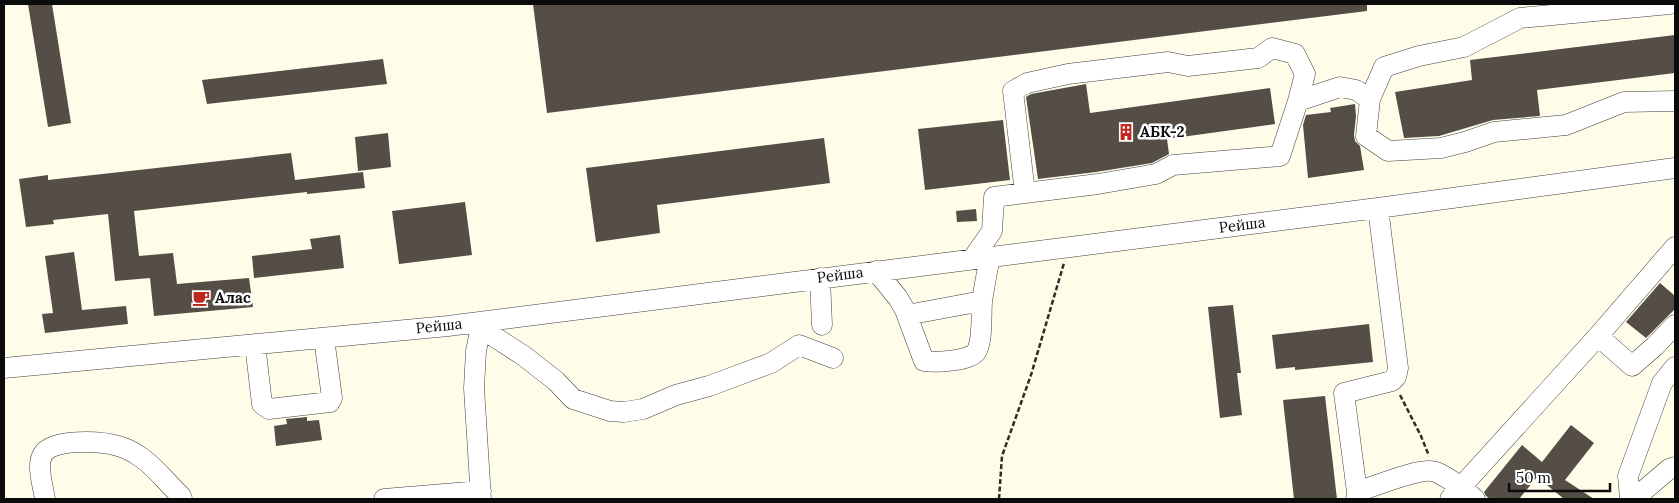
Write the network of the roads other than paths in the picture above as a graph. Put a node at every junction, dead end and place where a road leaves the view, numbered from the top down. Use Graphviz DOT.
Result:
graph roads {
  1 [pos="1670,4"];
  2 [pos="1370,99"];
  3 [pos="1298,101"];
  4 [pos="1675,101"];
  5 [pos="1675,168"];
  6 [pos="1025,193"];
  7 [pos="1378,208"];
  8 [pos="1675,247"];
  9 [pos="981,258"];
  10 [pos="876,271"];
  11 [pos="820,278"];
  12 [pos="982,301"];
  13 [pos="907,315"];
  14 [pos="482,322"];
  15 [pos="1675,324"];
  16 [pos="822,325"];
  17 [pos="1598,336"];
  18 [pos="324,338"];
  19 [pos="255,344"];
  20 [pos="833,358"];
  21 [pos="1675,367"];
  22 [pos="5,368"];
  23 [pos="1675,467"];
  24 [pos="481,495"];
  25 [pos="1462,495"];
  26 [pos="1357,496"];
  27 [pos="45,499"];
  28 [pos="182,499"];
  29 [pos="384,499"];
  30 [pos="1630,499"];
  31 [pos="1634,499"];
  1 -- 2 [label="street"];
  2 -- 3 [label="street"];
  2 -- 4 [label="street"];
  3 -- 6 [label="street"];
  3 -- 6 [label="street"];
  5 -- 7 [label="street, Рейша"];
  6 -- 9 [label="street"];
  7 -- 9 [label="street, Рейша"];
  7 -- 26 [label="street"];
  8 -- 17 [label="street"];
  9 -- 10 [label="street, Рейша"];
  9 -- 12 [label="street"];
  10 -- 11 [label="street, Рейша"];
  10 -- 13 [label="street"];
  11 -- 14 [label="street, Рейша"];
  11 -- 16 [label="street"];
  12 -- 13 [label="street"];
  12 -- 13 [label="street"];
  14 -- 18 [label="street, Рейша"];
  14 -- 20 [label="street"];
  14 -- 24 [label="street"];
  15 -- 17 [label="street"];
  17 -- 25 [label="street"];
  18 -- 19 [label="street, Рейша"];
  18 -- 19 [label="street"];
  19 -- 22 [label="street, Рейша"];
  21 -- 30 [label="street"];
  23 -- 31 [label="street"];
  24 -- 29 [label="street"];
  25 -- 26 [label="street"];
  27 -- 28 [label="street"];
}
